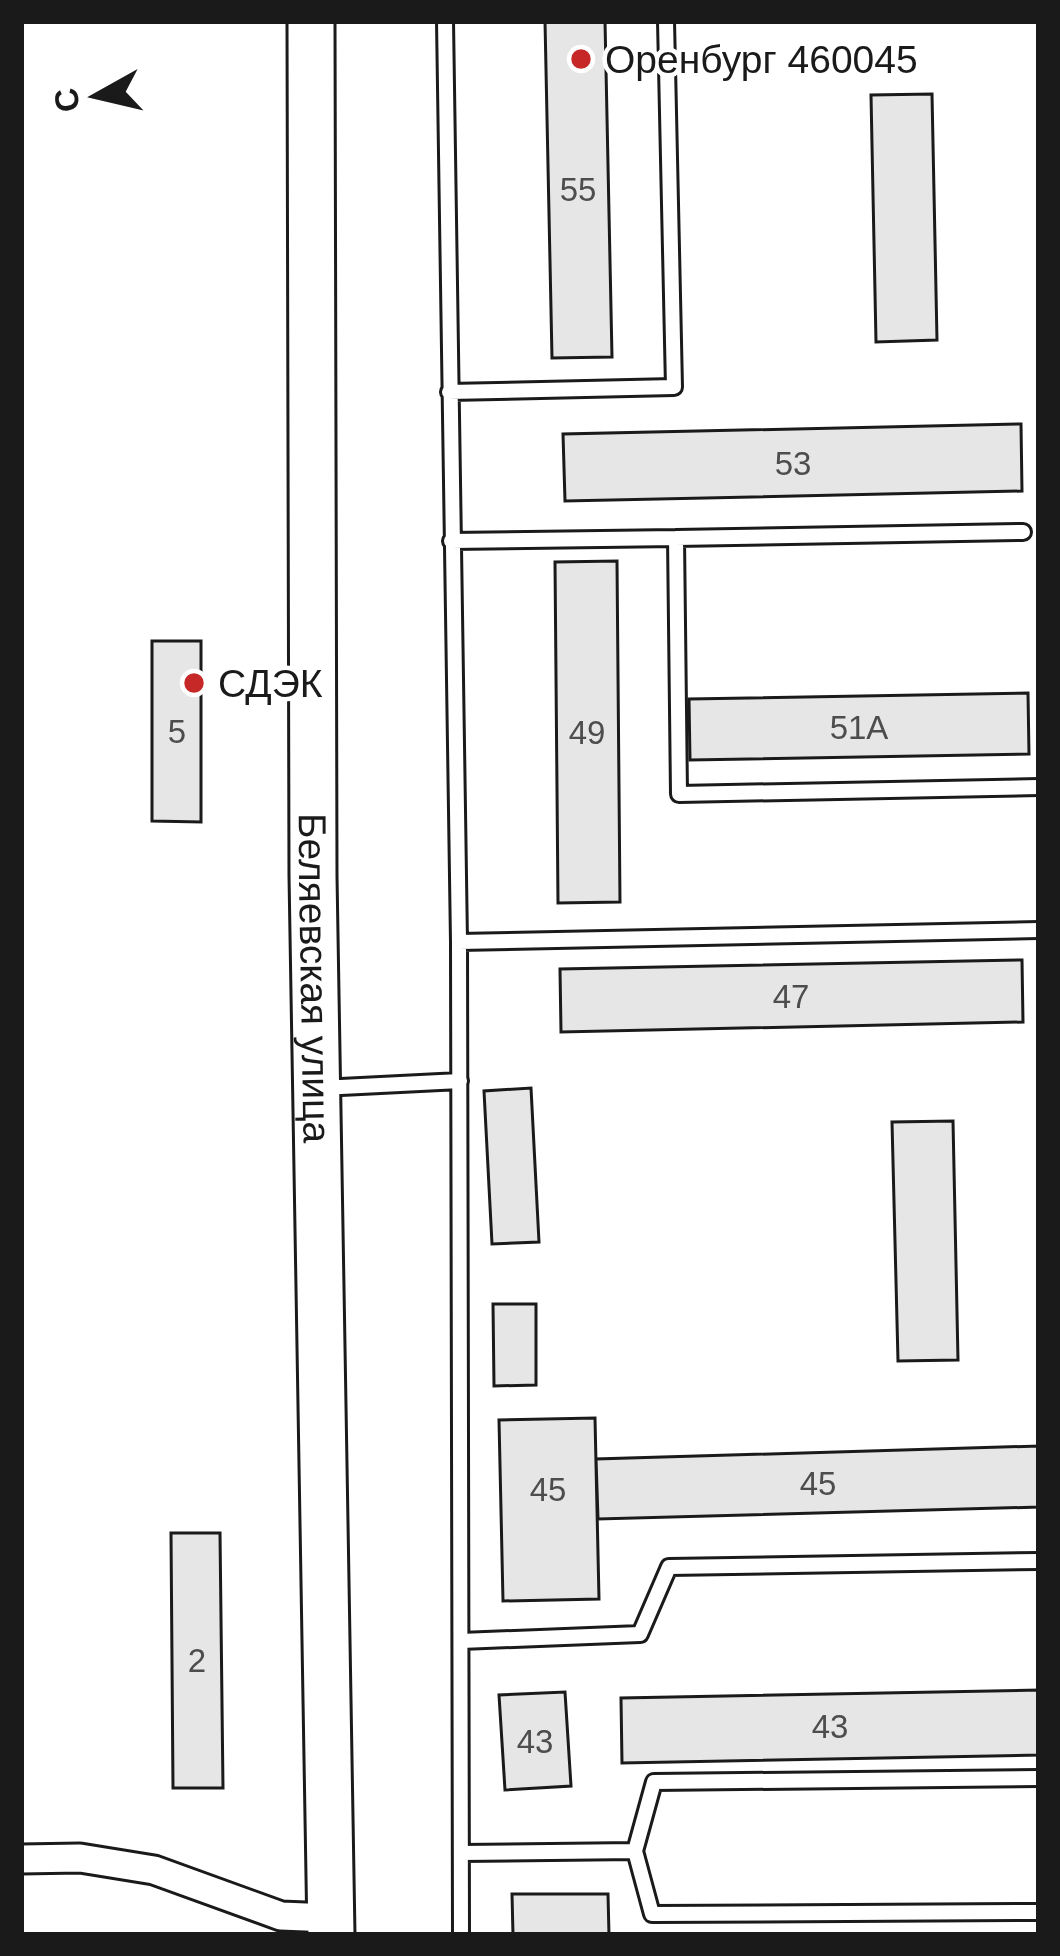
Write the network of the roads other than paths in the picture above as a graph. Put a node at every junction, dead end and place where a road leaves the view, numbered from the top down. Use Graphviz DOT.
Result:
graph roads {
  1 [pos="311,21"];
  2 [pos="445,21"];
  3 [pos="666,21"];
  4 [pos="449,392"];
  5 [pos="1023,532"];
  6 [pos="676,538"];
  7 [pos="451,541"];
  8 [pos="1039,787"];
  9 [pos="1039,930"];
  10 [pos="459,942"];
  11 [pos="460,1081"];
  12 [pos="317,1088"];
  13 [pos="1039,1561"];
  14 [pos="461,1641"];
  15 [pos="1039,1778"];
  16 [pos="635,1851"];
  17 [pos="461,1853"];
  18 [pos="21,1858"];
  19 [pos="1039,1912"];
  20 [pos="330,1926"];
  21 [pos="461,1935"];
  1 -- 12 [label="main road, Беляевская улица"];
  2 -- 4 [label="lane"];
  3 -- 4 [label="lane"];
  4 -- 7 [label="lane"];
  5 -- 6 [label="lane"];
  6 -- 7 [label="lane"];
  6 -- 8 [label="lane"];
  7 -- 10 [label="lane"];
  9 -- 10 [label="lane"];
  10 -- 11 [label="lane"];
  11 -- 12 [label="lane"];
  11 -- 14 [label="lane"];
  12 -- 20 [label="main road, Беляевская улица"];
  13 -- 14 [label="lane"];
  14 -- 17 [label="lane"];
  15 -- 16 [label="lane"];
  16 -- 17 [label="lane"];
  16 -- 19 [label="lane"];
  17 -- 21 [label="lane"];
  18 -- 20 [label="street"];
}
